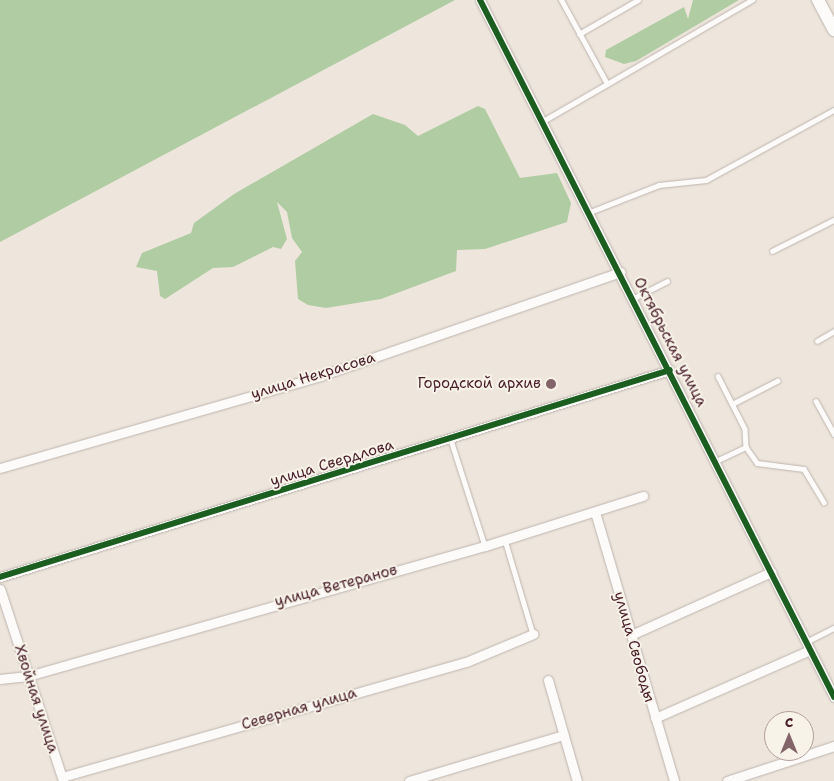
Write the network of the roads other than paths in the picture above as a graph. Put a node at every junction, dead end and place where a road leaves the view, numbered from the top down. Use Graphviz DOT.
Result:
graph roads {
  1 [pos="480,0"];
  2 [pos="561,0"];
  3 [pos="638,0"];
  4 [pos="752,0"];
  5 [pos="818,0"];
  6 [pos="631,2"];
  7 [pos="834,30"];
  8 [pos="580,34"];
  9 [pos="607,84"];
  10 [pos="834,110"];
  11 [pos="543,121"];
  12 [pos="590,212"];
  13 [pos="834,220"];
  14 [pos="772,251"];
  15 [pos="621,272"];
  16 [pos="667,281"];
  17 [pos="634,298"];
  18 [pos="834,331"];
  19 [pos="817,340"];
  20 [pos="670,370"];
  21 [pos="718,376"];
  22 [pos="777,381"];
  23 [pos="816,401"];
  24 [pos="732,404"];
  25 [pos="834,434"];
  26 [pos="451,440"];
  27 [pos="746,447"];
  28 [pos="716,461"];
  29 [pos="0,468"];
  30 [pos="644,496"];
  31 [pos="824,502"];
  32 [pos="595,512"];
  33 [pos="505,540"];
  34 [pos="484,546"];
  35 [pos="771,572"];
  36 [pos="0,577"];
  37 [pos="0,589"];
  38 [pos="834,628"];
  39 [pos="533,634"];
  40 [pos="631,635"];
  41 [pos="808,646"];
  42 [pos="28,676"];
  43 [pos="0,679"];
  44 [pos="548,680"];
  45 [pos="834,697"];
  46 [pos="655,718"];
  47 [pos="563,735"];
  48 [pos="834,746"];
  49 [pos="63,779"];
  50 [pos="409,781"];
  51 [pos="577,781"];
  52 [pos="674,781"];
  53 [pos="727,781"];
  1 -- 11 [label="street, Октябрьская улица"];
  2 -- 8 [label="lane"];
  3 -- 6 [label="lane"];
  4 -- 9 [label="lane"];
  5 -- 7 [label="street"];
  6 -- 8 [label="lane"];
  8 -- 9 [label="lane"];
  9 -- 11 [label="lane"];
  10 -- 12 [label="lane"];
  11 -- 12 [label="street, Октябрьская улица"];
  12 -- 15 [label="street, Октябрьская улица"];
  13 -- 14 [label="lane"];
  15 -- 17 [label="street, Октябрьская улица"];
  15 -- 29 [label="street, улица Некрасова"];
  16 -- 17 [label="lane"];
  17 -- 20 [label="street, Октябрьская улица"];
  18 -- 19 [label="lane"];
  20 -- 26 [label="street, улица Свердлова"];
  20 -- 28 [label="street, Октябрьская улица"];
  21 -- 24 [label="lane"];
  22 -- 24 [label="lane"];
  23 -- 25 [label="lane"];
  24 -- 27 [label="lane"];
  26 -- 34 [label="lane"];
  26 -- 36 [label="street, улица Свердлова"];
  27 -- 28 [label="lane"];
  27 -- 31 [label="lane"];
  28 -- 35 [label="street, Октябрьская улица"];
  30 -- 32 [label="street, улица Ветеранов"];
  32 -- 33 [label="street, улица Ветеранов"];
  32 -- 40 [label="street, улица Свободы"];
  33 -- 34 [label="street, улица Ветеранов"];
  33 -- 39 [label="lane"];
  34 -- 42 [label="street, улица Ветеранов"];
  35 -- 40 [label="street"];
  35 -- 41 [label="street, Октябрьская улица"];
  37 -- 42 [label="street, Хвойная улица"];
  38 -- 41 [label="lane"];
  39 -- 49 [label="street, Северная улица"];
  40 -- 46 [label="street, улица Свободы"];
  41 -- 45 [label="street, Октябрьская улица"];
  41 -- 46 [label="street"];
  42 -- 43 [label="street, улица Ветеранов"];
  42 -- 49 [label="street, Хвойная улица"];
  44 -- 47 [label="street"];
  46 -- 52 [label="street, улица Свободы"];
  47 -- 50 [label="street"];
  47 -- 51 [label="street"];
  48 -- 53 [label="street"];
}
